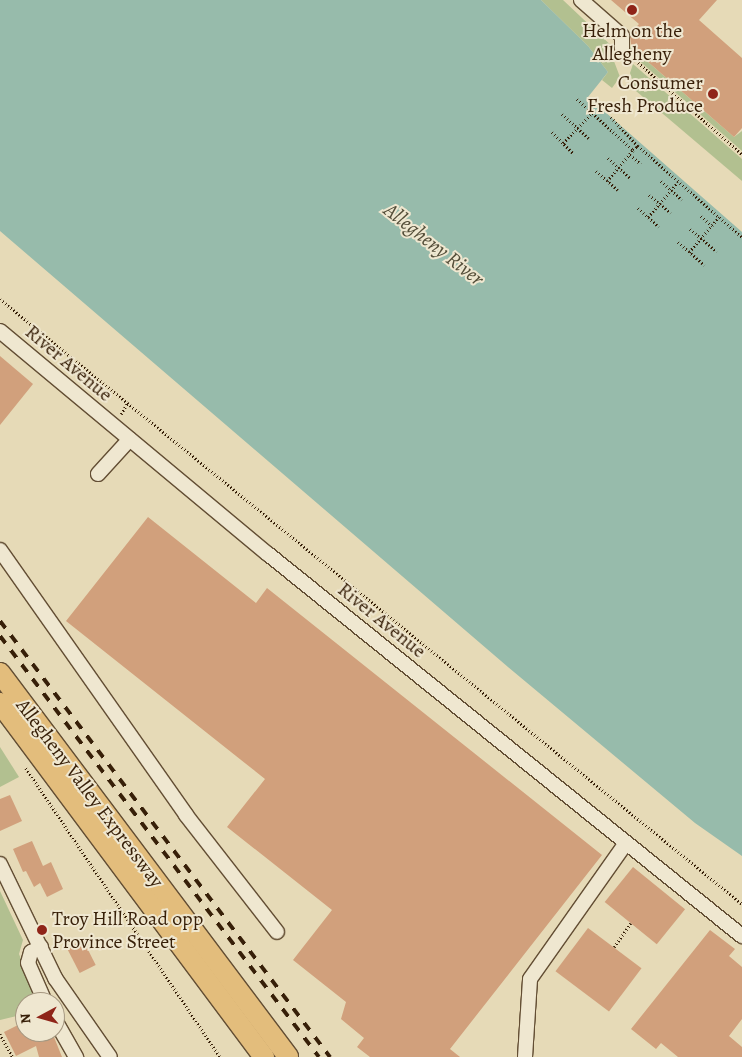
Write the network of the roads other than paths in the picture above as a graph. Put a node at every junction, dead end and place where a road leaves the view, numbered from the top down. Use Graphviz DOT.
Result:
graph roads {
  1 [pos="581,0"];
  2 [pos="622,49"];
  3 [pos="0,331"];
  4 [pos="130,439"];
  5 [pos="98,474"];
  6 [pos="0,550"];
  7 [pos="0,673"];
  8 [pos="0,703"];
  9 [pos="626,843"];
  10 [pos="0,864"];
  11 [pos="276,932"];
  12 [pos="742,936"];
  13 [pos="41,947"];
  14 [pos="40,992"];
  15 [pos="65,1038"];
  16 [pos="76,1057"];
  17 [pos="110,1057"];
  18 [pos="264,1057"];
  19 [pos="288,1057"];
  20 [pos="525,1057"];
  1 -- 2 [label="street"];
  3 -- 4 [label="street, River Avenue"];
  4 -- 5 [label="street"];
  4 -- 9 [label="street, River Avenue"];
  6 -- 11 [label="street"];
  7 -- 19 [label="highway, Allegheny Valley Expressway"];
  8 -- 18 [label="highway, Allegheny Valley Expressway"];
  9 -- 12 [label="street, River Avenue"];
  9 -- 20 [label="street"];
  10 -- 13 [label="street"];
  13 -- 14 [label="street"];
  13 -- 17 [label="street"];
  15 -- 16 [label="street"];
}
